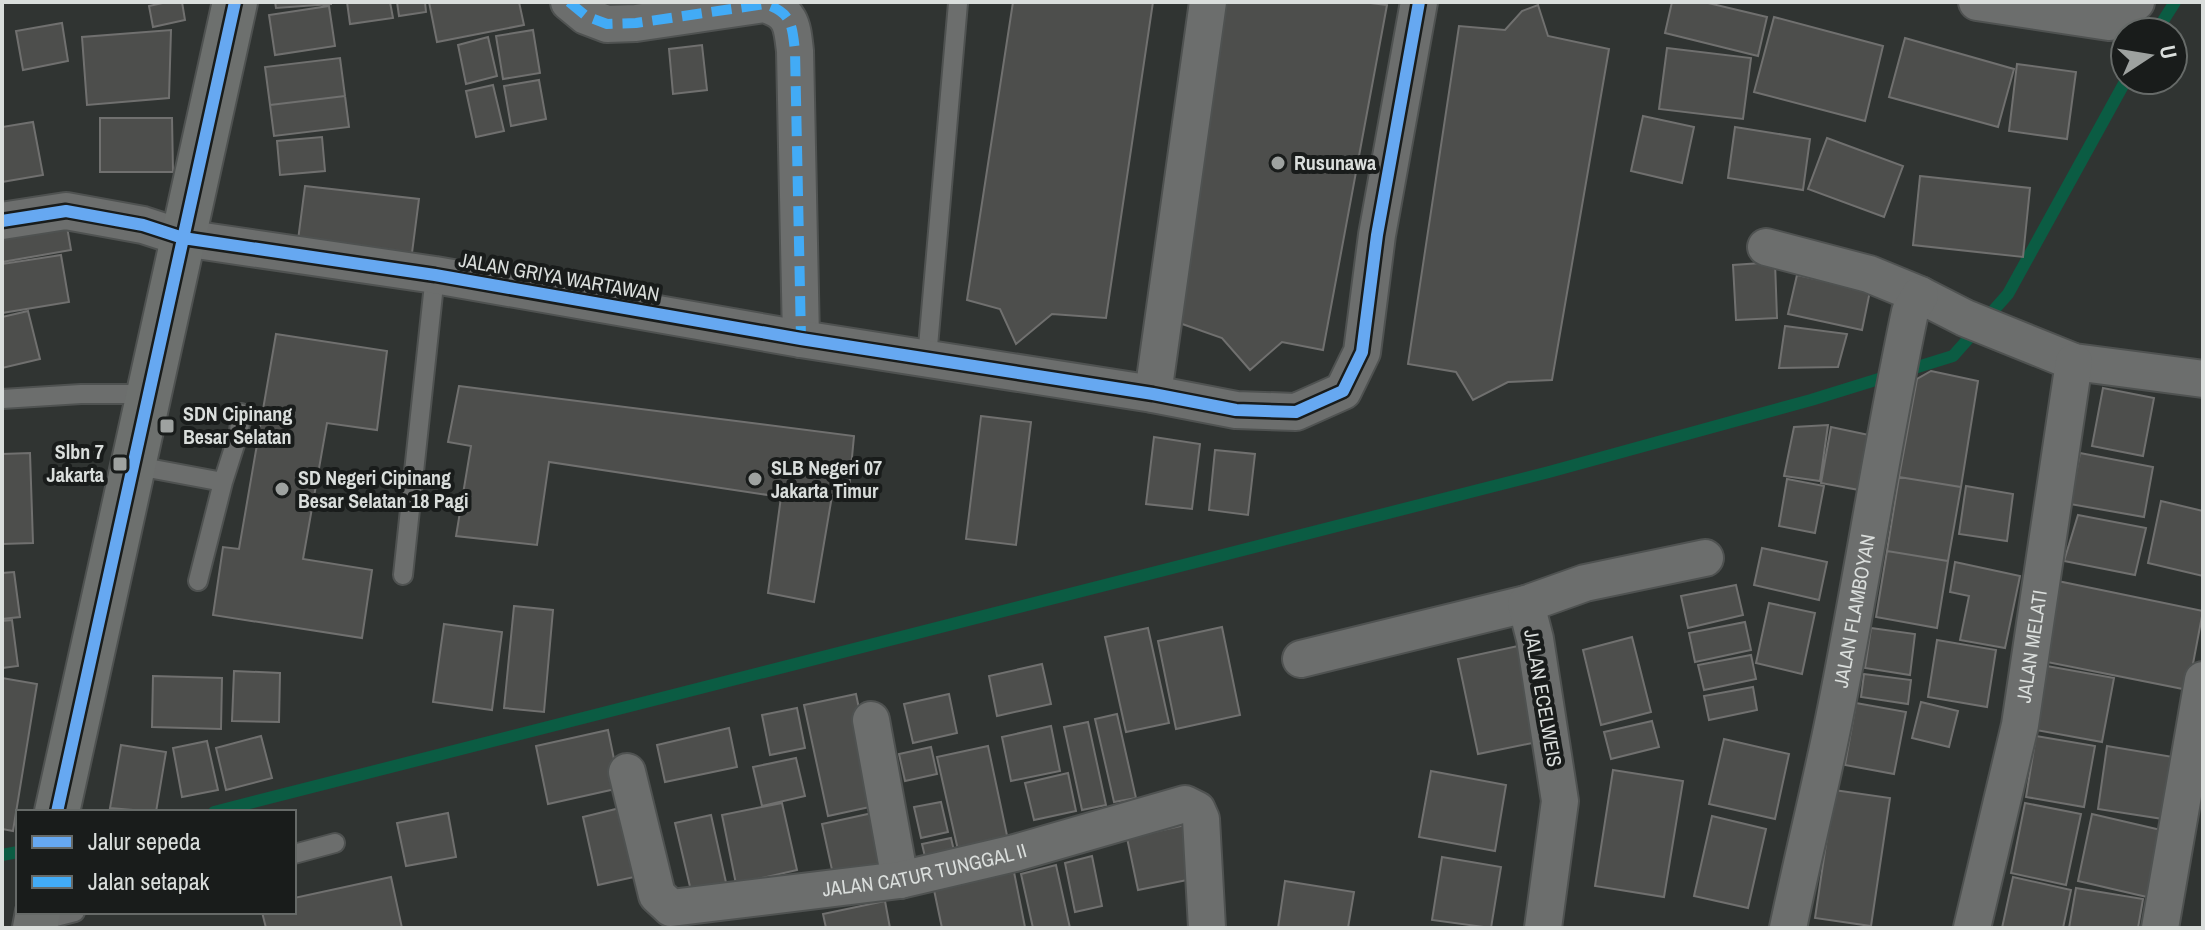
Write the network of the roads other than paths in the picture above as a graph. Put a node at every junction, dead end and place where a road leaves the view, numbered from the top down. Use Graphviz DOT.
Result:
graph roads {
  1 [pos="235,2"];
  2 [pos="569,2"];
  3 [pos="1208,2"];
  4 [pos="1419,2"];
  5 [pos="1977,2"];
  6 [pos="2136,2"];
  7 [pos="958,3"];
  8 [pos="2,221"];
  9 [pos="183,238"];
  10 [pos="1766,247"];
  11 [pos="435,275"];
  12 [pos="1915,304"];
  13 [pos="801,339"];
  14 [pos="927,358"];
  15 [pos="2074,362"];
  16 [pos="2203,379"];
  17 [pos="147,394"];
  18 [pos="1153,394"];
  19 [pos="2,399"];
  20 [pos="241,413"];
  21 [pos="132,465"];
  22 [pos="223,482"];
  23 [pos="1705,558"];
  24 [pos="403,575"];
  25 [pos="198,581"];
  26 [pos="1526,604"];
  27 [pos="1301,659"];
  28 [pos="2203,680"];
  29 [pos="871,720"];
  30 [pos="627,772"];
  31 [pos="58,806"];
  32 [pos="335,843"];
  33 [pos="296,853"];
  34 [pos="900,880"];
  35 [pos="1207,928"];
  36 [pos="1543,928"];
  37 [pos="1788,928"];
  38 [pos="1972,928"];
  39 [pos="2160,928"];
  1 -- 9 [label="street"];
  2 -- 13 [label="street"];
  3 -- 18 [label="street"];
  4 -- 18 [label="street, JALAN GRIYA WARTAWAN"];
  5 -- 6 [label="street"];
  7 -- 14 [label="lane"];
  8 -- 9 [label="street, JALAN GRIYA WARTAWAN"];
  9 -- 11 [label="street, JALAN GRIYA WARTAWAN"];
  9 -- 17 [label="street"];
  10 -- 12 [label="street"];
  11 -- 13 [label="street, JALAN GRIYA WARTAWAN"];
  11 -- 24 [label="lane, JALAN GRIYA WARTAWAN"];
  12 -- 15 [label="street"];
  12 -- 37 [label="street, JALAN FLAMBOYAN"];
  13 -- 14 [label="street, JALAN GRIYA WARTAWAN"];
  14 -- 18 [label="street, JALAN GRIYA WARTAWAN"];
  15 -- 16 [label="street"];
  15 -- 38 [label="street, JALAN MELATI"];
  17 -- 19 [label="lane"];
  17 -- 21 [label="street"];
  20 -- 22 [label="lane"];
  21 -- 22 [label="lane"];
  21 -- 31 [label="street"];
  22 -- 25 [label="lane"];
  23 -- 26 [label="street, JALAN ECELWEIS"];
  26 -- 27 [label="street"];
  26 -- 36 [label="street, JALAN ECELWEIS"];
  28 -- 39 [label="street"];
  29 -- 34 [label="street"];
  30 -- 34 [label="street, JALAN CATUR TUNGGAL II"];
  32 -- 33 [label="lane"];
  34 -- 35 [label="street, JALAN CATUR TUNGGAL II"];
}
